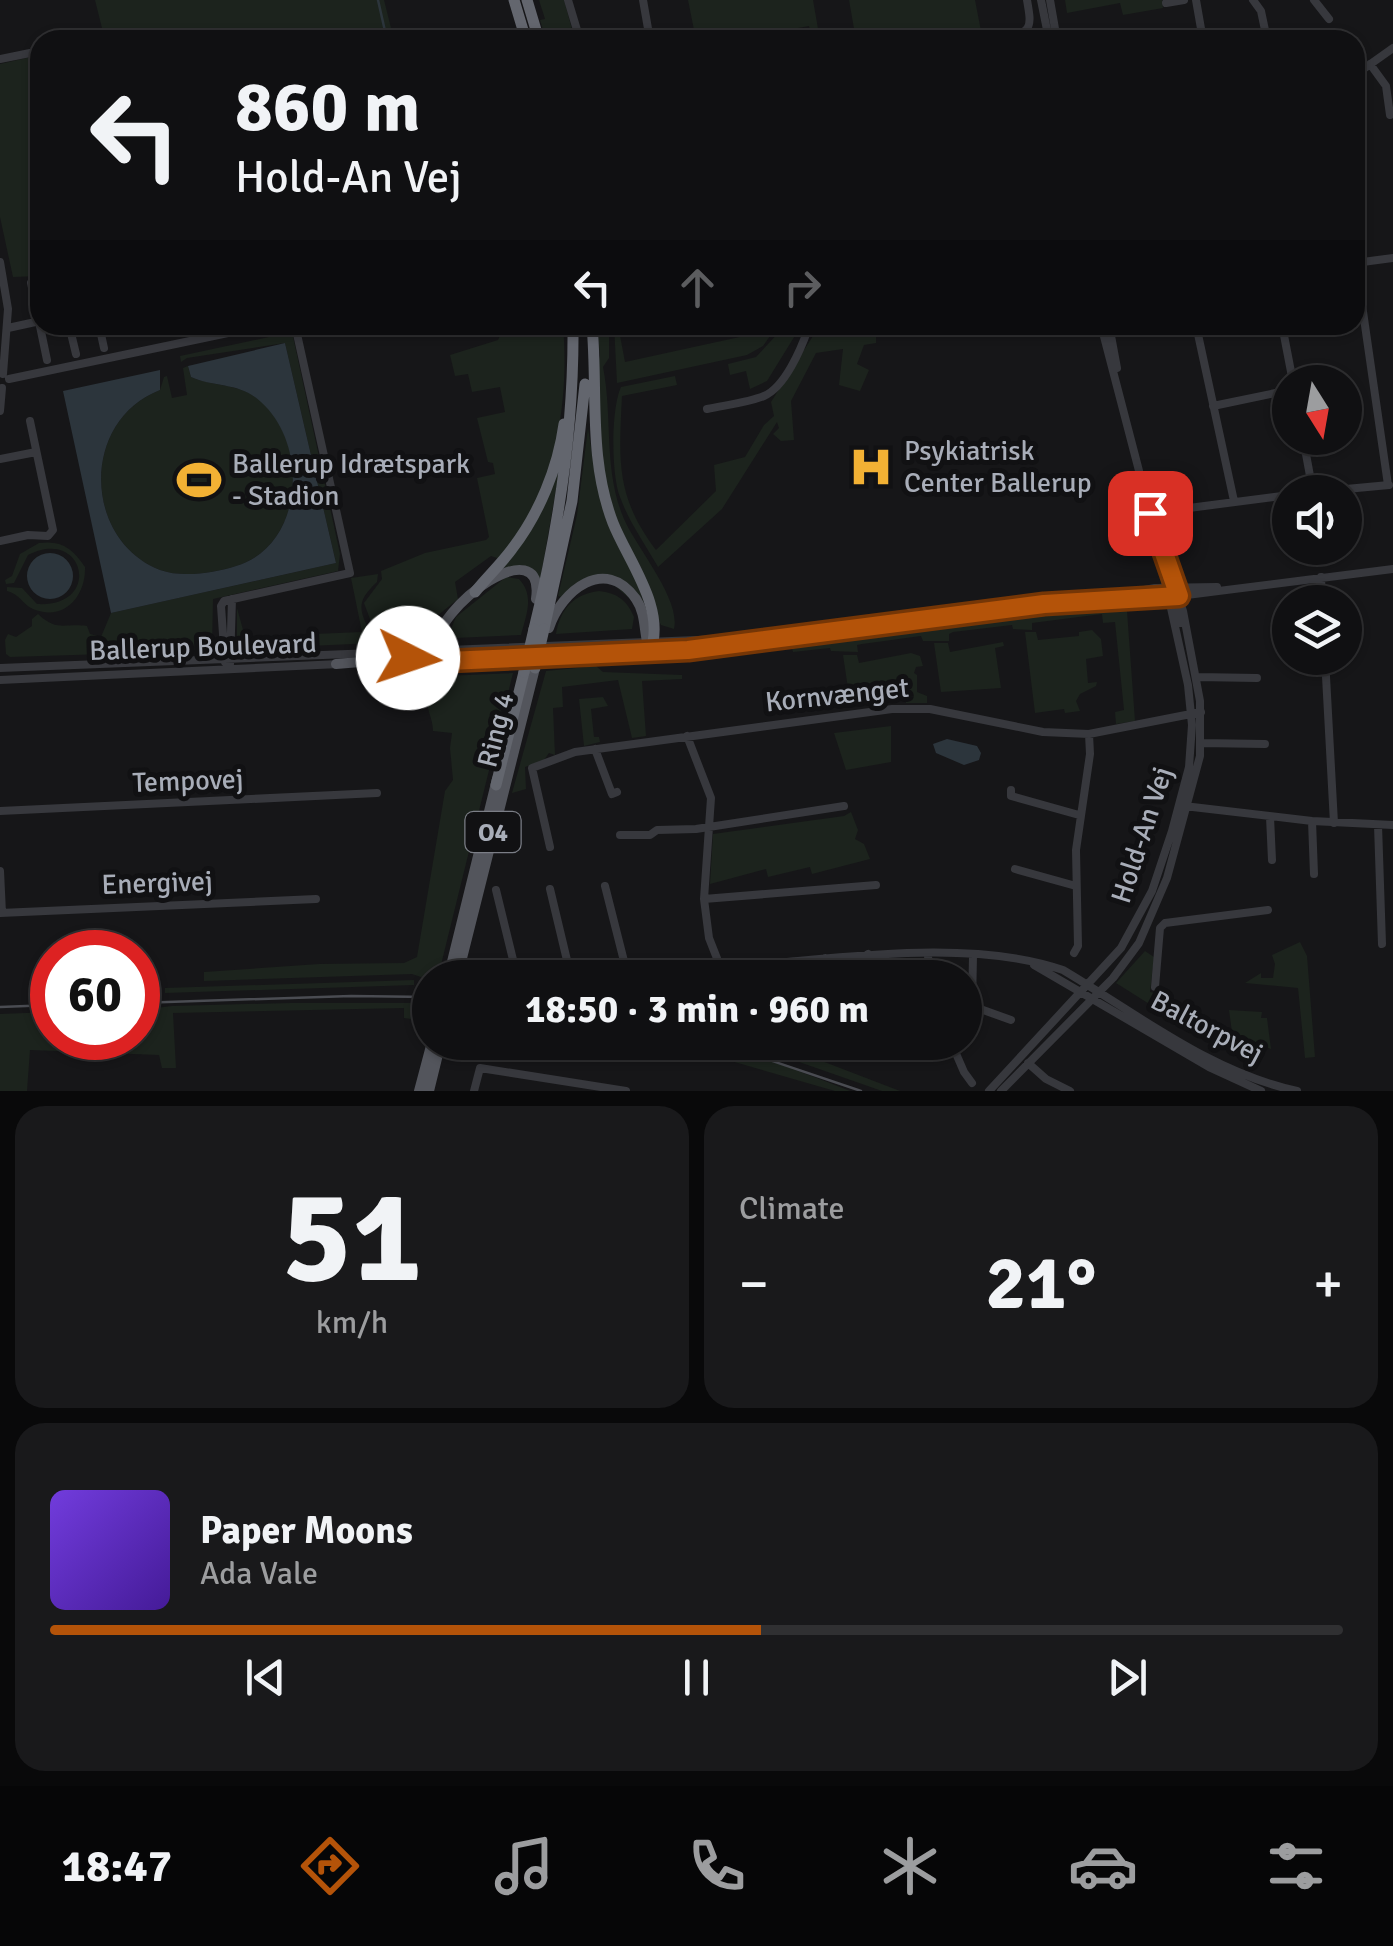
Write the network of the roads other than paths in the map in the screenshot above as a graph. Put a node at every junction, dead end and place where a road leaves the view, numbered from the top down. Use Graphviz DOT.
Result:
graph roads {
  1 [pos="514,0"];
  2 [pos="527,0"];
  3 [pos="568,0"];
  4 [pos="643,0"];
  5 [pos="1027,0"];
  6 [pos="1041,0"];
  7 [pos="1050,0"];
  8 [pos="1184,0"];
  9 [pos="1196,0"];
  10 [pos="1253,0"];
  11 [pos="1314,0"];
  12 [pos="1166,3"];
  13 [pos="1329,20"];
  14 [pos="523,30"];
  15 [pos="536,30"];
  16 [pos="577,30"];
  17 [pos="648,30"];
  18 [pos="1026,30"];
  19 [pos="1046,30"];
  20 [pos="1055,30"];
  21 [pos="1202,30"];
  22 [pos="1265,30"];
  23 [pos="1393,48"];
  24 [pos="30,54"];
  25 [pos="0,60"];
  26 [pos="1370,64"];
  27 [pos="1365,67"];
  28 [pos="1390,115"];
  29 [pos="1393,258"];
  30 [pos="0,262"];
  31 [pos="1365,262"];
  32 [pos="1365,322"];
  33 [pos="30,323"];
  34 [pos="8,328"];
  35 [pos="42,335"];
  36 [pos="71,335"];
  37 [pos="102,335"];
  38 [pos="205,335"];
  39 [pos="297,335"];
  40 [pos="573,335"];
  41 [pos="587,335"];
  42 [pos="589,335"];
  43 [pos="806,335"];
  44 [pos="1104,335"];
  45 [pos="1111,335"];
  46 [pos="1198,335"];
  47 [pos="1284,335"];
  48 [pos="104,348"];
  49 [pos="76,354"];
  50 [pos="573,356"];
  51 [pos="47,360"];
  52 [pos="1289,365"];
  53 [pos="4,376"];
  54 [pos="1,388"];
  55 [pos="1272,394"];
  56 [pos="1123,402"];
  57 [pos="1213,406"];
  58 [pos="707,408"];
  59 [pos="0,411"];
  60 [pos="30,421"];
  61 [pos="36,452"];
  62 [pos="0,459"];
  63 [pos="1390,485"];
  64 [pos="1362,488"];
  65 [pos="1272,497"];
  66 [pos="1234,501"];
  67 [pos="1150,513"];
  68 [pos="0,541"];
  69 [pos="1393,569"];
  70 [pos="1321,577"];
  71 [pos="1321,585"];
  72 [pos="475,592"];
  73 [pos="1172,593"];
  74 [pos="539,629"];
  75 [pos="650,644"];
  76 [pos="437,650"];
  77 [pos="228,659"];
  78 [pos="448,661"];
  79 [pos="336,664"];
  80 [pos="0,668"];
  81 [pos="228,671"];
  82 [pos="528,671"];
  83 [pos="1196,675"];
  84 [pos="1326,675"];
  85 [pos="1257,678"];
  86 [pos="0,680"];
  87 [pos="1196,714"];
  88 [pos="1089,734"];
  89 [pos="687,736"];
  90 [pos="1201,743"];
  91 [pos="1265,744"];
  92 [pos="595,749"];
  93 [pos="496,785"];
  94 [pos="1011,790"];
  95 [pos="618,792"];
  96 [pos="377,793"];
  97 [pos="844,806"];
  98 [pos="1184,806"];
  99 [pos="0,811"];
  100 [pos="1080,814"];
  101 [pos="1270,817"];
  102 [pos="1312,822"];
  103 [pos="1334,823"];
  104 [pos="709,825"];
  105 [pos="1378,825"];
  106 [pos="1393,825"];
  107 [pos="620,835"];
  108 [pos="550,847"];
  109 [pos="1272,860"];
  110 [pos="1015,869"];
  111 [pos="0,871"];
  112 [pos="1314,874"];
  113 [pos="876,885"];
  114 [pos="605,886"];
  115 [pos="1076,886"];
  116 [pos="550,889"];
  117 [pos="496,890"];
  118 [pos="316,899"];
  119 [pos="704,899"];
  120 [pos="1268,910"];
  121 [pos="1,913"];
  122 [pos="1139,943"];
  123 [pos="1382,944"];
  124 [pos="1158,950"];
  125 [pos="1074,953"];
  126 [pos="868,954"];
  127 [pos="928,954"];
  128 [pos="973,956"];
  129 [pos="825,958"];
  130 [pos="457,960"];
  131 [pos="457,960"];
  132 [pos="513,960"];
  133 [pos="567,960"];
  134 [pos="624,960"];
  135 [pos="718,960"];
  136 [pos="799,960"];
  137 [pos="870,960"];
  138 [pos="928,960"];
  139 [pos="1030,963"];
  140 [pos="1089,985"];
  141 [pos="1155,987"];
  142 [pos="1081,993"];
  143 [pos="1096,996"];
  144 [pos="1011,1020"];
  145 [pos="428,1060"];
  146 [pos="437,1060"];
  147 [pos="959,1060"];
  148 [pos="1025,1060"];
  149 [pos="972,1083"];
  150 [pos="420,1091"];
  151 [pos="429,1091"];
  152 [pos="474,1091"];
  153 [pos="626,1091"];
  154 [pos="989,1091"];
  155 [pos="1001,1091"];
  156 [pos="1070,1091"];
  157 [pos="1261,1091"];
  158 [pos="1298,1091"];
  1 -- 14 [label="highway"];
  2 -- 15 [label="highway"];
  3 -- 16 [label="street"];
  4 -- 17 [label="street"];
  5 -- 18 [label="street"];
  6 -- 19 [label="street"];
  7 -- 20 [label="street"];
  8 -- 12 [label="street"];
  9 -- 21 [label="street"];
  10 -- 22 [label="street"];
  11 -- 13 [label="street"];
  23 -- 26 [label="street"];
  24 -- 25 [label="street"];
  26 -- 27 [label="street"];
  26 -- 28 [label="street"];
  29 -- 31 [label="street"];
  30 -- 34 [label="street"];
  32 -- 63 [label="street"];
  33 -- 34 [label="street"];
  34 -- 53 [label="street"];
  35 -- 51 [label="street"];
  36 -- 49 [label="street"];
  37 -- 48 [label="street"];
  38 -- 53 [label="street"];
  39 -- 77 [label="street"];
  40 -- 50 [label="highway, O4"];
  41 -- 74 [label="highway, O4"];
  42 -- 75 [label="highway"];
  43 -- 58 [label="street"];
  44 -- 56 [label="street, Hold-An Vej"];
  45 -- 56 [label="street, Hold-An Vej"];
  46 -- 57 [label="street"];
  47 -- 52 [label="street"];
  50 -- 72 [label="highway"];
  50 -- 74 [label="highway, O4"];
  53 -- 54 [label="street"];
  54 -- 59 [label="street"];
  55 -- 57 [label="street"];
  56 -- 67 [label="street, Hold-An Vej"];
  57 -- 66 [label="street"];
  60 -- 61 [label="street"];
  61 -- 62 [label="street"];
  61 -- 68 [label="street"];
  63 -- 64 [label="street"];
  65 -- 66 [label="street"];
  66 -- 67 [label="street"];
  67 -- 73 [label="street, Hold-An Vej"];
  69 -- 70 [label="street, Ballerup Boulevard"];
  70 -- 71 [label="street"];
  70 -- 73 [label="street, Ballerup Boulevard"];
  72 -- 74 [label="main road"];
  72 -- 76 [label="main road"];
  73 -- 75 [label="street, Ballerup Boulevard"];
  73 -- 83 [label="street, Hold-An Vej"];
  73 -- 87 [label="street, Hold-An Vej"];
  74 -- 75 [label="main road"];
  74 -- 82 [label="highway, O4, bridge"];
  75 -- 76 [label="street, Ballerup Boulevard"];
  75 -- 78 [label="street, Ballerup Boulevard"];
  76 -- 77 [label="street, Ballerup Boulevard"];
  76 -- 78 [label="main road"];
  76 -- 79 [label="main road"];
  77 -- 80 [label="street, Ballerup Boulevard"];
  77 -- 81 [label="street"];
  78 -- 79 [label="street, Ballerup Boulevard"];
  79 -- 81 [label="street, Ballerup Boulevard"];
  81 -- 86 [label="street, Ballerup Boulevard"];
  82 -- 93 [label="highway, O4"];
  82 -- 130 [label="main road, Ring 4 / O4"];
  83 -- 85 [label="street"];
  83 -- 87 [label="street, Hold-An Vej"];
  84 -- 103 [label="street"];
  87 -- 88 [label="street, Kornvænget"];
  87 -- 90 [label="street, Hold-An Vej"];
  87 -- 98 [label="street, Hold-An Vej"];
  88 -- 89 [label="street, Kornvænget"];
  88 -- 100 [label="street"];
  89 -- 92 [label="street, Kornvænget"];
  89 -- 104 [label="street"];
  90 -- 91 [label="street, Hold-An Vej"];
  90 -- 98 [label="street, Hold-An Vej"];
  92 -- 95 [label="street"];
  92 -- 108 [label="street, Kornvænget"];
  93 -- 131 [label="main road, Ring 4 / O4"];
  94 -- 100 [label="street"];
  96 -- 99 [label="street, Tempovej"];
  97 -- 104 [label="street"];
  98 -- 101 [label="street"];
  98 -- 122 [label="street, Hold-An Vej"];
  98 -- 140 [label="street, Hold-An Vej"];
  100 -- 115 [label="street"];
  101 -- 102 [label="street"];
  101 -- 109 [label="street"];
  102 -- 103 [label="street"];
  102 -- 112 [label="street"];
  103 -- 105 [label="street"];
  104 -- 107 [label="street"];
  104 -- 119 [label="street"];
  105 -- 106 [label="street"];
  105 -- 123 [label="street"];
  110 -- 115 [label="street"];
  111 -- 121 [label="street"];
  113 -- 119 [label="street"];
  114 -- 134 [label="street"];
  115 -- 125 [label="street"];
  116 -- 133 [label="street"];
  117 -- 132 [label="street"];
  118 -- 121 [label="street, Energivej"];
  119 -- 135 [label="street"];
  120 -- 124 [label="street"];
  122 -- 124 [label="street"];
  122 -- 143 [label="street, Hold-An Vej"];
  124 -- 141 [label="street"];
  126 -- 127 [label="street"];
  126 -- 129 [label="street"];
  126 -- 137 [label="street"];
  127 -- 128 [label="street"];
  127 -- 138 [label="street"];
  128 -- 139 [label="street"];
  128 -- 144 [label="street"];
  129 -- 136 [label="street"];
  139 -- 140 [label="street"];
  139 -- 142 [label="street"];
  140 -- 142 [label="street, Hold-An Vej"];
  140 -- 143 [label="street"];
  142 -- 143 [label="street"];
  142 -- 148 [label="street, Hold-An Vej"];
  143 -- 148 [label="street, Hold-An Vej"];
  143 -- 157 [label="street, Baltorpvej"];
  143 -- 158 [label="street, Baltorpvej"];
  145 -- 150 [label="main road"];
  146 -- 151 [label="main road"];
  147 -- 149 [label="street"];
  148 -- 154 [label="street, Hold-An Vej"];
  148 -- 155 [label="street, Hold-An Vej"];
  148 -- 156 [label="street"];
  152 -- 153 [label="street"];
}
